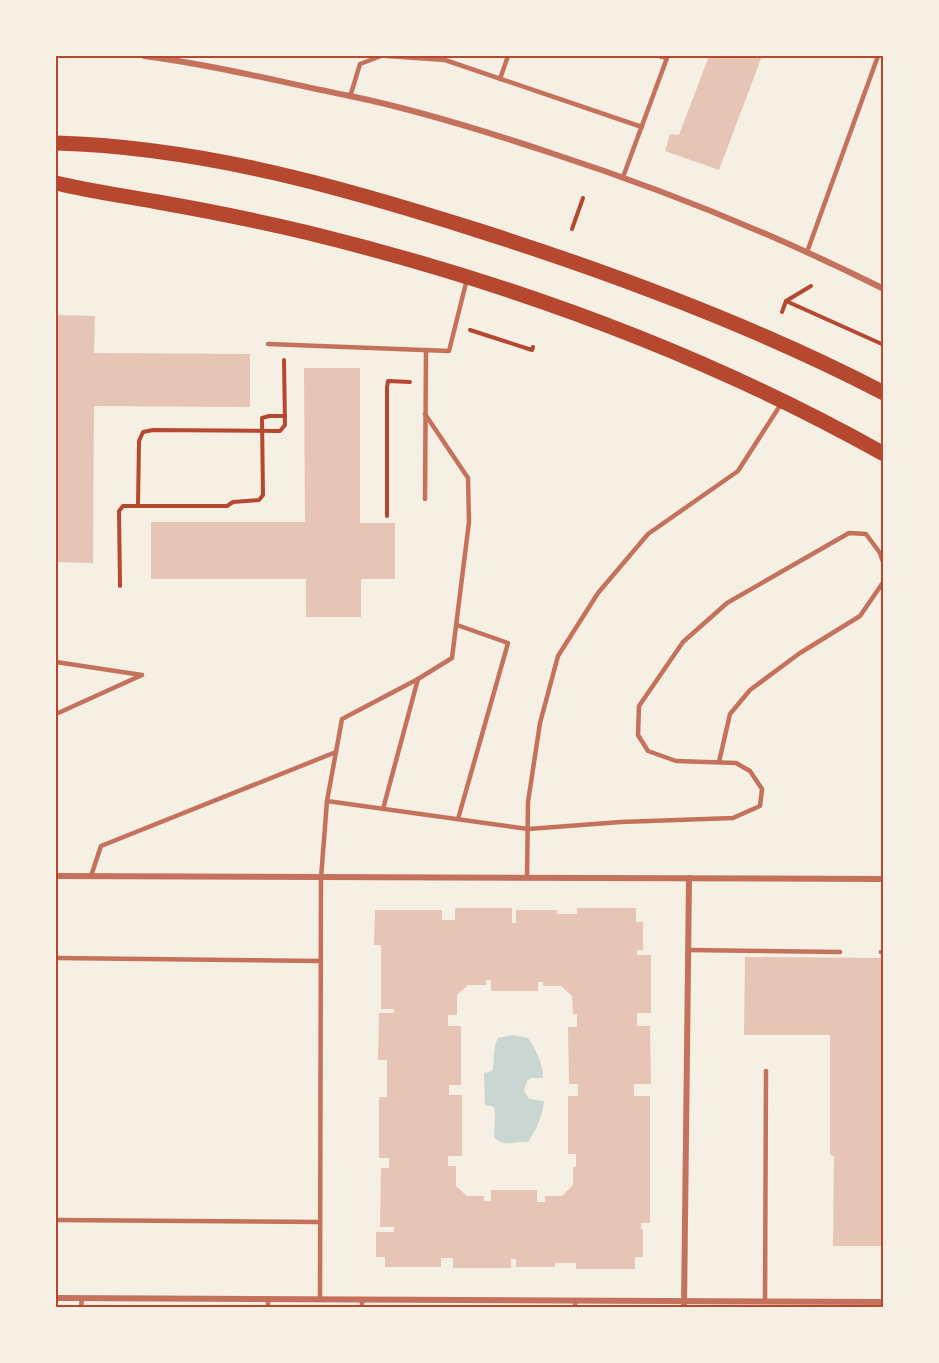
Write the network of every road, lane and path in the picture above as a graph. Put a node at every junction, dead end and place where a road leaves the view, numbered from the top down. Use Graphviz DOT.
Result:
graph roads {
  1 [pos="144,56"];
  2 [pos="381,56"];
  3 [pos="387,56"];
  4 [pos="508,56"];
  5 [pos="659,56"];
  6 [pos="878,56"];
  7 [pos="500,79"];
  8 [pos="350,97"];
  9 [pos="642,127"];
  10 [pos="56,143"];
  11 [pos="624,177"];
  12 [pos="56,183"];
  13 [pos="583,198"];
  14 [pos="572,229"];
  15 [pos="807,252"];
  16 [pos="467,277"];
  17 [pos="811,286"];
  18 [pos="884,289"];
  19 [pos="786,301"];
  20 [pos="782,312"];
  21 [pos="455,325"];
  22 [pos="268,344"];
  23 [pos="284,345"];
  24 [pos="884,345"];
  25 [pos="533,347"];
  26 [pos="426,350"];
  27 [pos="425,384"];
  28 [pos="884,393"];
  29 [pos="782,402"];
  30 [pos="425,414"];
  31 [pos="285,416"];
  32 [pos="262,430"];
  33 [pos="884,454"];
  34 [pos="425,500"];
  35 [pos="138,506"];
  36 [pos="387,516"];
  37 [pos="884,565"];
  38 [pos="884,581"];
  39 [pos="120,586"];
  40 [pos="457,625"];
  41 [pos="56,662"];
  42 [pos="418,679"];
  43 [pos="56,714"];
  44 [pos="336,752"];
  45 [pos="718,762"];
  46 [pos="327,801"];
  47 [pos="383,809"];
  48 [pos="458,819"];
  49 [pos="528,829"];
  50 [pos="56,876"];
  51 [pos="91,877"];
  52 [pos="321,878"];
  53 [pos="527,878"];
  54 [pos="689,878"];
  55 [pos="884,879"];
  56 [pos="688,950"];
  57 [pos="840,952"];
  58 [pos="56,958"];
  59 [pos="320,961"];
  60 [pos="766,1071"];
  61 [pos="56,1220"];
  62 [pos="320,1222"];
  63 [pos="56,1298"];
  64 [pos="81,1298"];
  65 [pos="268,1299"];
  66 [pos="320,1300"];
  67 [pos="362,1300"];
  68 [pos="765,1302"];
  69 [pos="884,1302"];
  70 [pos="575,1304"];
  71 [pos="684,1304"];
  72 [pos="81,1308"];
  73 [pos="268,1308"];
  74 [pos="362,1308"];
  1 -- 8 [label="street"];
  2 -- 8 [label="lane"];
  3 -- 7 [label="lane"];
  4 -- 7 [label="lane"];
  5 -- 9 [label="lane"];
  6 -- 15 [label="lane"];
  7 -- 9 [label="lane"];
  8 -- 11 [label="street"];
  9 -- 11 [label="lane"];
  10 -- 28 [label="main road"];
  11 -- 15 [label="street"];
  12 -- 16 [label="main road"];
  13 -- 14 [label="path"];
  15 -- 18 [label="street"];
  16 -- 21 [label="lane"];
  16 -- 29 [label="main road"];
  17 -- 19 [label="path"];
  19 -- 20 [label="path"];
  19 -- 24 [label="path"];
  21 -- 25 [label="path"];
  21 -- 26 [label="lane"];
  22 -- 23 [label="lane"];
  23 -- 26 [label="lane"];
  23 -- 31 [label="path"];
  26 -- 27 [label="lane"];
  27 -- 30 [label="lane"];
  27 -- 36 [label="path"];
  29 -- 33 [label="main road"];
  29 -- 49 [label="lane"];
  30 -- 34 [label="lane"];
  30 -- 40 [label="lane"];
  31 -- 32 [label="path"];
  31 -- 32 [label="path"];
  32 -- 35 [label="path"];
  32 -- 35 [label="path"];
  35 -- 39 [label="path"];
  37 -- 45 [label="lane"];
  38 -- 45 [label="lane"];
  40 -- 42 [label="lane"];
  40 -- 48 [label="lane"];
  41 -- 43 [label="lane"];
  42 -- 44 [label="lane"];
  42 -- 47 [label="lane"];
  44 -- 46 [label="lane"];
  44 -- 51 [label="lane"];
  45 -- 49 [label="lane"];
  46 -- 47 [label="lane"];
  46 -- 52 [label="lane"];
  47 -- 48 [label="lane"];
  48 -- 49 [label="lane"];
  49 -- 53 [label="lane"];
  50 -- 51 [label="street"];
  51 -- 52 [label="street"];
  52 -- 53 [label="street"];
  52 -- 59 [label="lane"];
  53 -- 54 [label="street"];
  54 -- 55 [label="street"];
  54 -- 56 [label="street"];
  56 -- 57 [label="lane"];
  56 -- 71 [label="street"];
  58 -- 59 [label="lane"];
  59 -- 62 [label="lane"];
  60 -- 68 [label="lane"];
  61 -- 62 [label="lane"];
  62 -- 66 [label="lane"];
  63 -- 64 [label="street"];
  64 -- 65 [label="street"];
  64 -- 72 [label="lane"];
  65 -- 66 [label="street"];
  65 -- 73 [label="lane"];
  66 -- 67 [label="street"];
  67 -- 70 [label="street"];
  67 -- 74 [label="lane"];
  68 -- 69 [label="street"];
  68 -- 71 [label="street"];
  70 -- 71 [label="street"];
}
